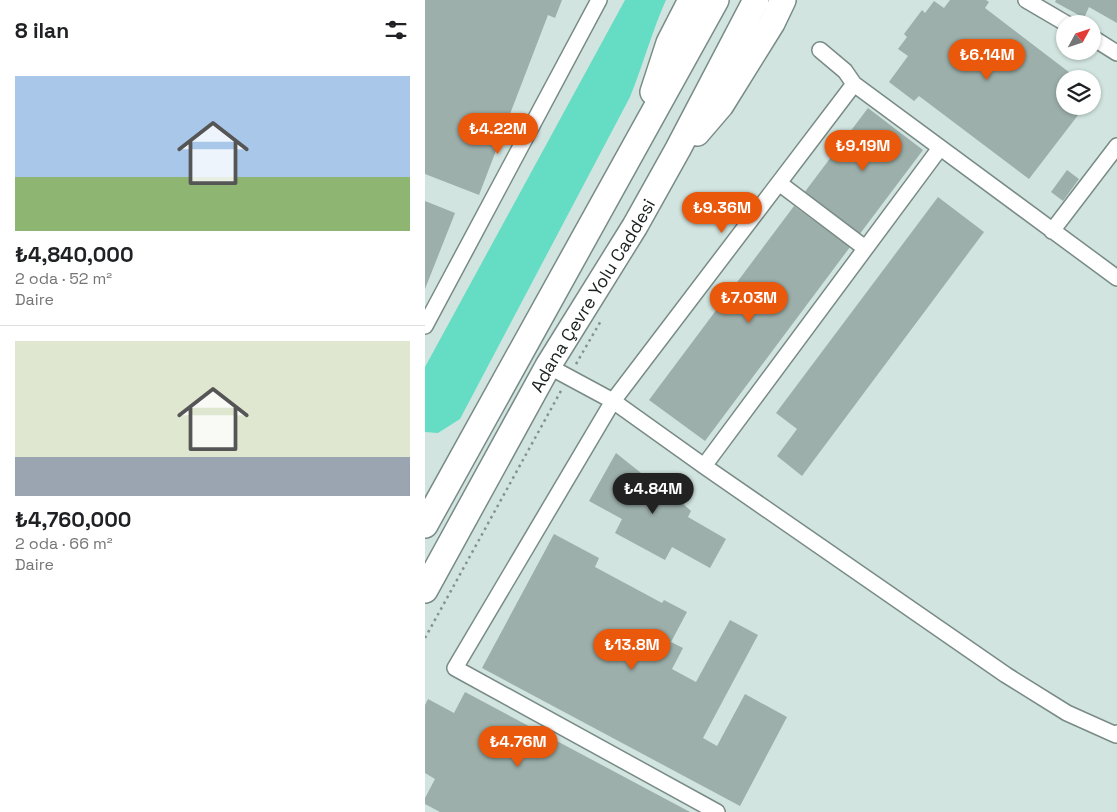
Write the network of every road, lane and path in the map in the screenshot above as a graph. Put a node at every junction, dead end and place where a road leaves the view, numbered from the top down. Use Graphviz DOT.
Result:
graph roads {
  1 [pos="599,0"];
  2 [pos="691,0"];
  3 [pos="716,0"];
  4 [pos="756,0"];
  5 [pos="783,0"];
  6 [pos="1026,0"];
  7 [pos="1056,18"];
  8 [pos="1101,43"];
  9 [pos="821,50"];
  10 [pos="1117,52"];
  11 [pos="854,84"];
  12 [pos="645,126"];
  13 [pos="1117,146"];
  14 [pos="940,148"];
  15 [pos="678,149"];
  16 [pos="779,183"];
  17 [pos="1052,231"];
  18 [pos="865,248"];
  19 [pos="1117,278"];
  20 [pos="603,318"];
  21 [pos="425,326"];
  22 [pos="559,371"];
  23 [pos="613,401"];
  24 [pos="705,466"];
  25 [pos="425,525"];
  26 [pos="425,590"];
  27 [pos="425,638"];
  28 [pos="1117,733"];
  29 [pos="717,812"];
  1 -- 21 [label="street"];
  2 -- 12 [label="highway"];
  3 -- 12 [label="highway, Adana Çevre Yolu Caddesi"];
  4 -- 15 [label="highway, Adana Çevre Yolu Caddesi"];
  5 -- 15 [label="highway"];
  6 -- 7 [label="street"];
  8 -- 10 [label="street"];
  9 -- 11 [label="street"];
  11 -- 14 [label="street"];
  11 -- 16 [label="street"];
  12 -- 25 [label="highway, Adana Çevre Yolu Caddesi"];
  13 -- 17 [label="street"];
  14 -- 17 [label="street"];
  14 -- 18 [label="street"];
  15 -- 22 [label="highway, Adana Çevre Yolu Caddesi"];
  16 -- 18 [label="street"];
  16 -- 23 [label="street"];
  17 -- 19 [label="street"];
  18 -- 24 [label="street"];
  20 -- 22 [label="path"];
  22 -- 23 [label="street"];
  22 -- 26 [label="highway, Adana Çevre Yolu Caddesi"];
  22 -- 27 [label="path"];
  23 -- 24 [label="street"];
  23 -- 29 [label="street"];
  24 -- 28 [label="street"];
}
